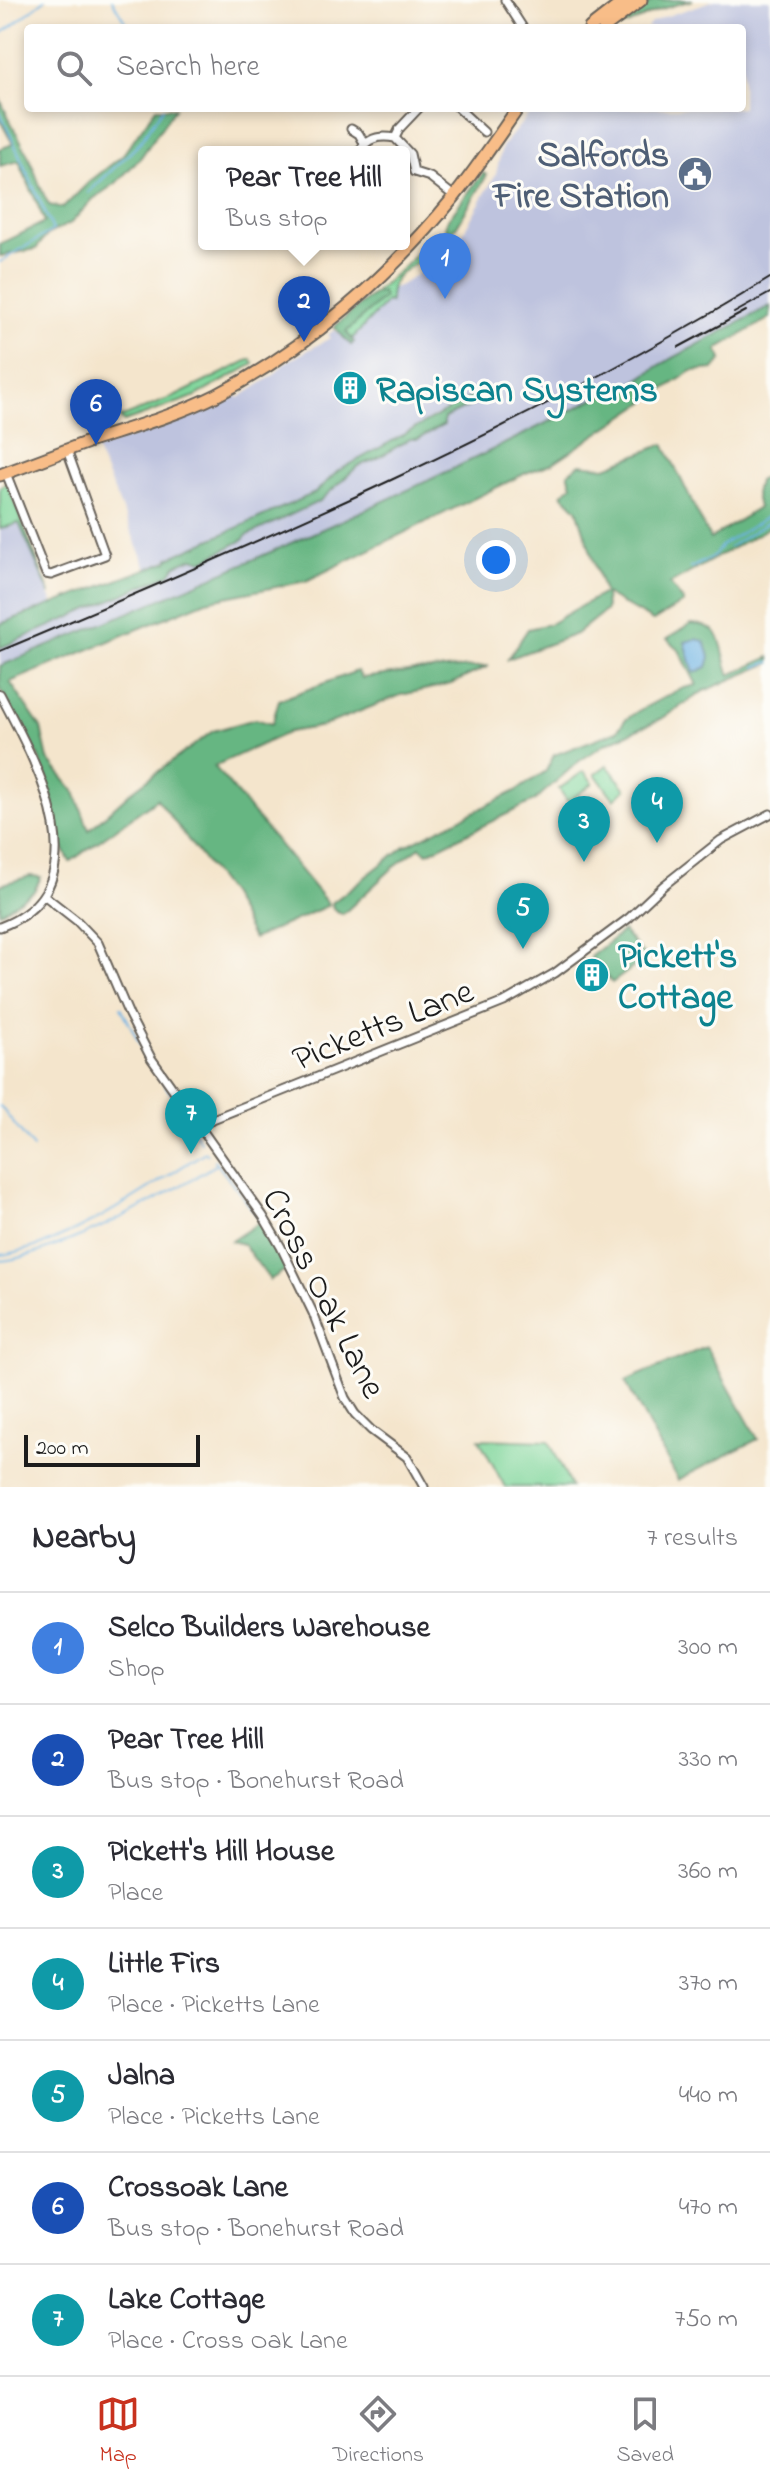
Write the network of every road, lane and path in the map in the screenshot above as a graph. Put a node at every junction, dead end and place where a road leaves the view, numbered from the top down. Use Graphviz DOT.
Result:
graph roads {
  1 [pos="505,0"];
  2 [pos="626,0"];
  3 [pos="641,0"];
  4 [pos="520,24"];
  5 [pos="595,24"];
  6 [pos="609,24"];
  7 [pos="413,112"];
  8 [pos="462,112"];
  9 [pos="515,112"];
  10 [pos="351,129"];
  11 [pos="484,132"];
  12 [pos="395,138"];
  13 [pos="364,143"];
  14 [pos="362,146"];
  15 [pos="404,146"];
  16 [pos="410,160"];
  17 [pos="454,196"];
  18 [pos="410,246"];
  19 [pos="406,250"];
  20 [pos="67,450"];
  21 [pos="3,474"];
  22 [pos="0,694"];
  23 [pos="770,814"];
  24 [pos="45,896"];
  25 [pos="0,927"];
  26 [pos="198,1125"];
  27 [pos="424,1487"];
  1 -- 4 [label="street"];
  2 -- 5 [label="main road"];
  3 -- 6 [label="main road"];
  7 -- 12 [label="street"];
  8 -- 11 [label="street"];
  9 -- 17 [label="main road"];
  10 -- 13 [label="street"];
  12 -- 13 [label="street"];
  12 -- 15 [label="street"];
  13 -- 14 [label="street"];
  16 -- 17 [label="street"];
  17 -- 18 [label="main road"];
  19 -- 20 [label="main road"];
  20 -- 21 [label="main road"];
  20 -- 21 [label="street"];
  22 -- 24 [label="street"];
  23 -- 26 [label="street, Picketts Lane"];
  24 -- 25 [label="street"];
  24 -- 26 [label="street, Cross Oak Lane"];
  26 -- 27 [label="street, Cross Oak Lane"];
}
